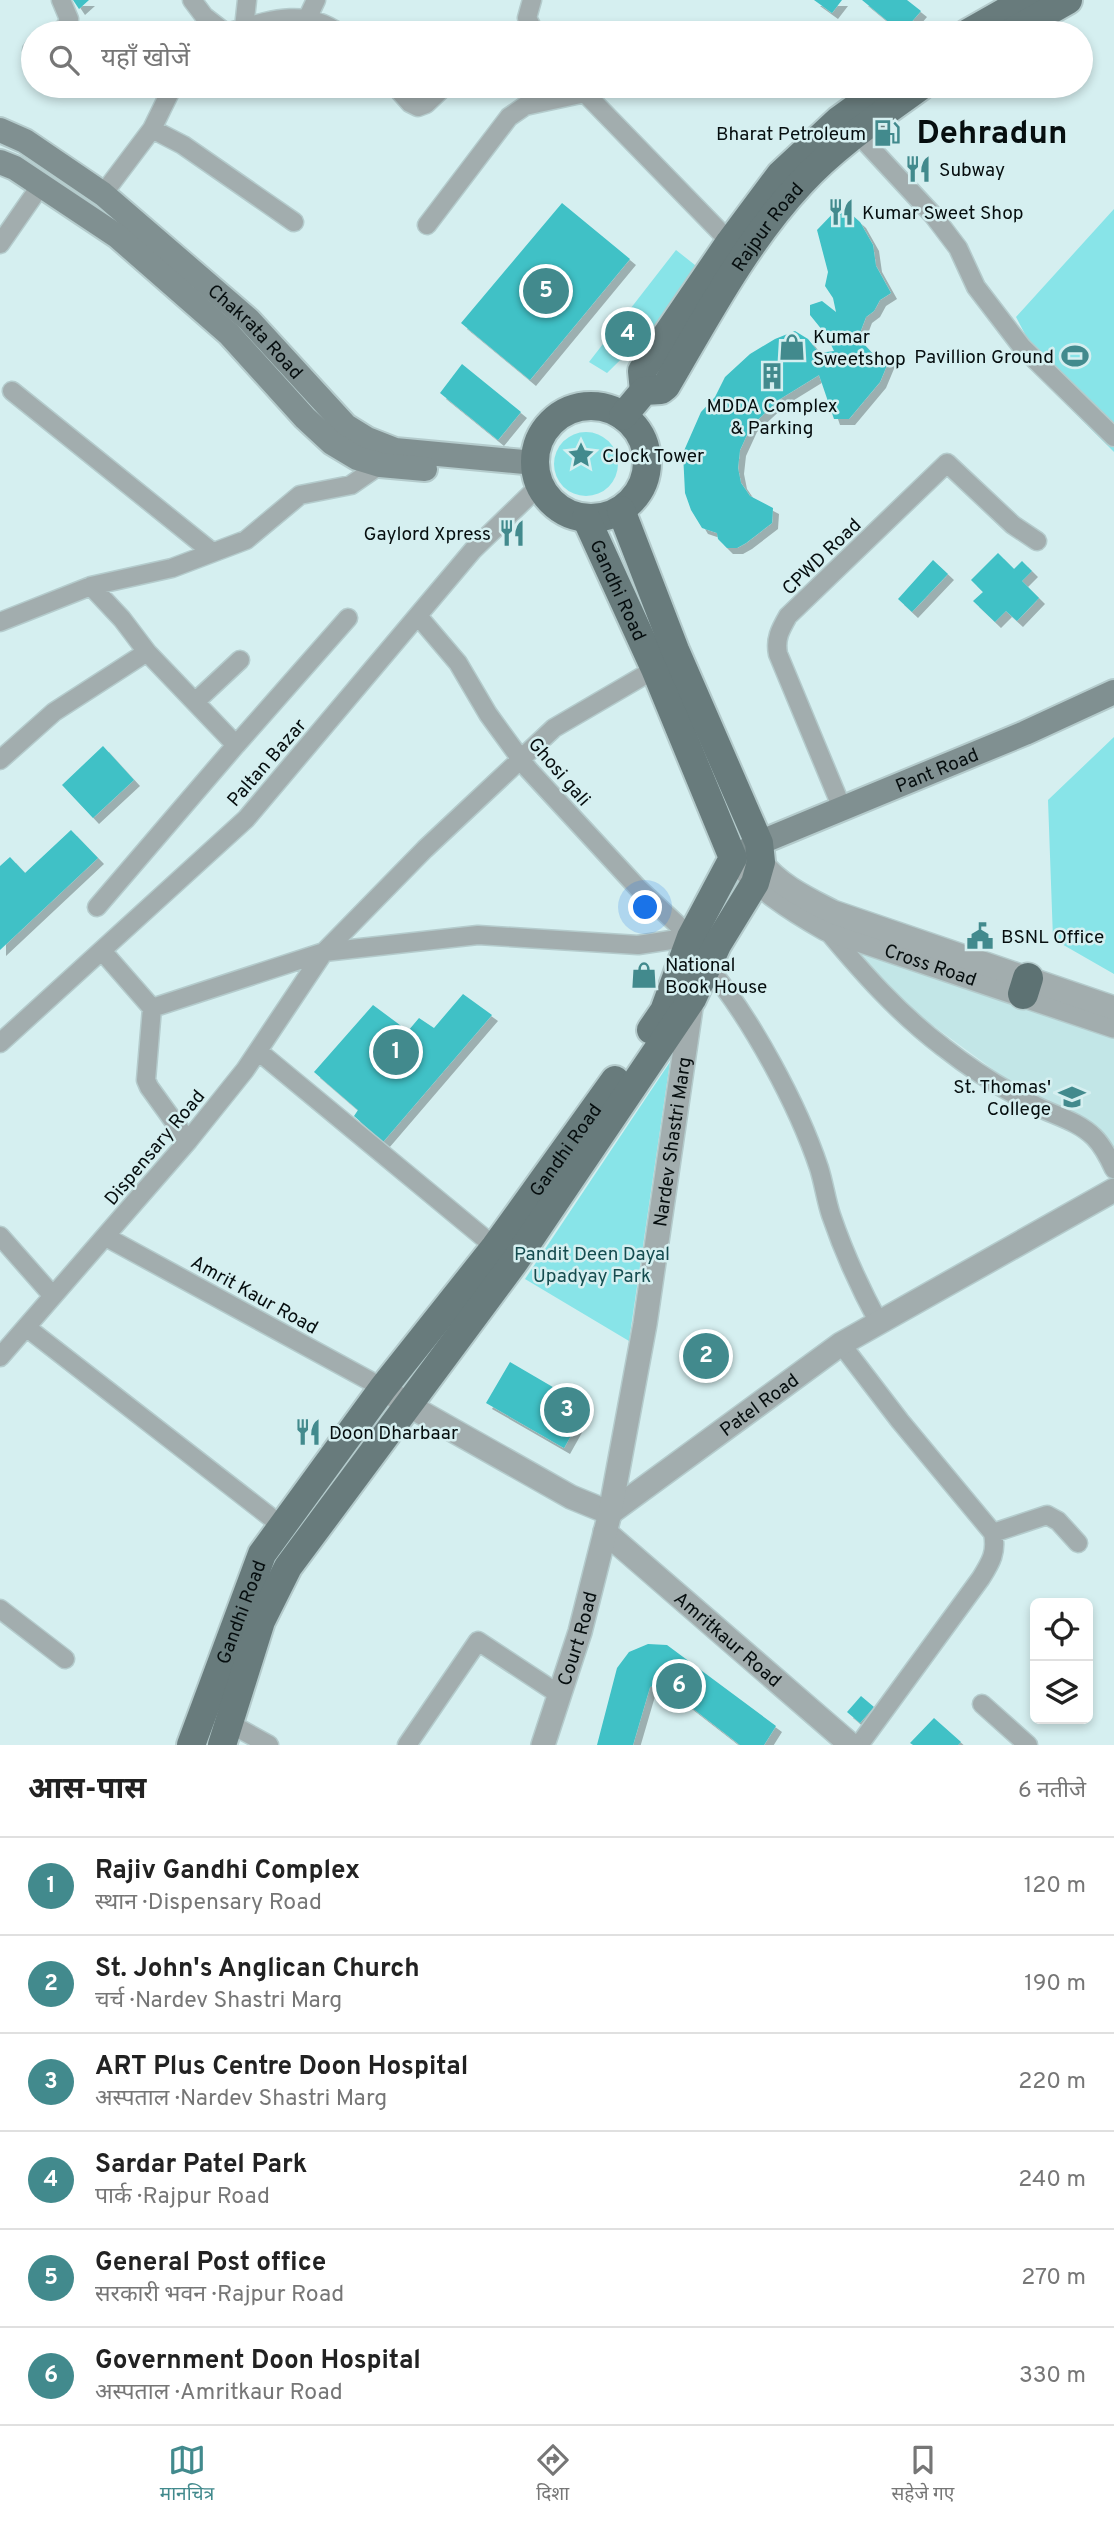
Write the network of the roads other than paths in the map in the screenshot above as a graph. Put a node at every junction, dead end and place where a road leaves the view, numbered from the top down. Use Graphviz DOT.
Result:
graph roads {
  1 [pos="61,0"];
  2 [pos="192,0"];
  3 [pos="247,0"];
  4 [pos="316,0"];
  5 [pos="532,0"];
  6 [pos="1026,0"];
  7 [pos="1068,0"];
  8 [pos="307,19"];
  9 [pos="68,21"];
  10 [pos="213,21"];
  11 [pos="237,21"];
  12 [pos="273,21"];
  13 [pos="313,21"];
  14 [pos="529,21"];
  15 [pos="989,21"];
  16 [pos="1031,21"];
  17 [pos="167,98"];
  18 [pos="406,98"];
  19 [pos="432,98"];
  20 [pos="554,98"];
  21 [pos="590,98"];
  22 [pos="869,98"];
  23 [pos="905,98"];
  24 [pos="152,129"];
  25 [pos="0,130"];
  26 [pos="857,134"];
  27 [pos="0,162"];
  28 [pos="41,185"];
  29 [pos="103,194"];
  30 [pos="294,222"];
  31 [pos="427,225"];
  32 [pos="730,242"];
  33 [pos="0,244"];
  34 [pos="12,391"];
  35 [pos="644,391"];
  36 [pos="623,416"];
  37 [pos="1114,437"];
  38 [pos="380,466"];
  39 [pos="537,475"];
  40 [pos="621,509"];
  41 [pos="586,518"];
  42 [pos="1037,541"];
  43 [pos="212,552"];
  44 [pos="91,586"];
  45 [pos="0,601"];
  46 [pos="418,616"];
  47 [pos="348,618"];
  48 [pos="3,620"];
  49 [pos="145,650"];
  50 [pos="240,660"];
  51 [pos="655,669"];
  52 [pos="1114,692"];
  53 [pos="195,702"];
  54 [pos="236,745"];
  55 [pos="520,758"];
  56 [pos="0,760"];
  57 [pos="842,808"];
  58 [pos="733,858"];
  59 [pos="759,863"];
  60 [pos="97,907"];
  61 [pos="826,929"];
  62 [pos="691,937"];
  63 [pos="103,952"];
  64 [pos="324,953"];
  65 [pos="708,967"];
  66 [pos="1025,986"];
  67 [pos="692,999"];
  68 [pos="152,1008"];
  69 [pos="1114,1008"];
  70 [pos="1114,1026"];
  71 [pos="9,1030"];
  72 [pos="0,1043"];
  73 [pos="258,1051"];
  74 [pos="188,1141"];
  75 [pos="1114,1169"];
  76 [pos="1114,1190"];
  77 [pos="0,1237"];
  78 [pos="106,1237"];
  79 [pos="495,1247"];
  80 [pos="53,1296"];
  81 [pos="879,1323"];
  82 [pos="26,1327"];
  83 [pos="841,1344"];
  84 [pos="0,1357"];
  85 [pos="383,1388"];
  86 [pos="408,1405"];
  87 [pos="607,1522"];
  88 [pos="282,1526"];
  89 [pos="993,1532"];
  90 [pos="1078,1544"];
  91 [pos="0,1609"];
  92 [pos="65,1659"];
  93 [pos="559,1695"];
  94 [pos="982,1704"];
  95 [pos="225,1734"];
  96 [pos="191,1745"];
  97 [pos="269,1745"];
  98 [pos="407,1745"];
  99 [pos="543,1745"];
  100 [pos="851,1745"];
  101 [pos="859,1745"];
  102 [pos="1028,1745"];
  1 -- 9 [label="street"];
  2 -- 10 [label="street"];
  3 -- 11 [label="street"];
  4 -- 8 [label="street"];
  5 -- 14 [label="street"];
  6 -- 15 [label="main road"];
  7 -- 16 [label="main road"];
  8 -- 12 [label="street"];
  8 -- 13 [label="street"];
  17 -- 24 [label="street"];
  18 -- 19 [label="street"];
  20 -- 31 [label="street"];
  21 -- 32 [label="street"];
  22 -- 32 [label="main road, Rajpur Road"];
  23 -- 26 [label="main road, Rajpur Road"];
  24 -- 29 [label="street"];
  24 -- 30 [label="street"];
  25 -- 29 [label="main road, Chakrata Road"];
  26 -- 35 [label="main road, Rajpur Road"];
  26 -- 37 [label="street"];
  27 -- 28 [label="main road, Chakrata Road"];
  28 -- 33 [label="street"];
  28 -- 38 [label="main road, Chakrata Road"];
  29 -- 39 [label="main road, Chakrata Road"];
  32 -- 35 [label="main road, Rajpur Road"];
  34 -- 43 [label="street"];
  35 -- 36 [label="main road, Rajpur Road"];
  36 -- 39 [label="main road"];
  36 -- 40 [label="main road"];
  38 -- 39 [label="main road, Chakrata Road"];
  38 -- 43 [label="street"];
  39 -- 41 [label="main road"];
  39 -- 46 [label="street, Paltan Bazar"];
  40 -- 41 [label="main road"];
  40 -- 59 [label="main road, Gandhi Road"];
  41 -- 51 [label="main road, Gandhi Road"];
  42 -- 57 [label="street, CPWD Road"];
  43 -- 44 [label="street"];
  44 -- 48 [label="street"];
  44 -- 49 [label="street"];
  45 -- 48 [label="street"];
  46 -- 55 [label="street, Ghosi gali"];
  46 -- 63 [label="street, Paltan Bazar"];
  47 -- 54 [label="street"];
  49 -- 53 [label="street"];
  49 -- 56 [label="street"];
  50 -- 53 [label="street"];
  51 -- 55 [label="street, Dispensary Road"];
  51 -- 58 [label="main road, Gandhi Road"];
  52 -- 57 [label="main road, Pant Road"];
  53 -- 54 [label="street"];
  54 -- 60 [label="street"];
  55 -- 62 [label="street, Ghosi gali"];
  55 -- 64 [label="street, Dispensary Road"];
  57 -- 59 [label="main road, Pant Road"];
  58 -- 59 [label="main road, Pant Road"];
  58 -- 62 [label="main road, Gandhi Road"];
  59 -- 61 [label="street, Cross Road"];
  59 -- 65 [label="main road, Gandhi Road"];
  59 -- 66 [label="street, Cross Road"];
  61 -- 66 [label="street, Cross Road"];
  61 -- 75 [label="street"];
  62 -- 64 [label="street"];
  62 -- 79 [label="main road, Gandhi Road"];
  63 -- 68 [label="street"];
  63 -- 71 [label="street, Paltan Bazar"];
  64 -- 68 [label="street"];
  64 -- 73 [label="street, Dispensary Road"];
  65 -- 67 [label="main road, Gandhi Road"];
  65 -- 81 [label="street"];
  66 -- 69 [label="street, Cross Road"];
  66 -- 70 [label="street, Cross Road"];
  67 -- 86 [label="main road, Gandhi Road"];
  67 -- 87 [label="street, Nardev Shastri Marg"];
  68 -- 74 [label="street"];
  71 -- 72 [label="street, Paltan Bazar"];
  73 -- 74 [label="street, Dispensary Road"];
  73 -- 79 [label="street"];
  74 -- 78 [label="street, Dispensary Road"];
  76 -- 81 [label="street, Patel Road"];
  77 -- 80 [label="street"];
  78 -- 80 [label="street, Dispensary Road"];
  78 -- 85 [label="street, Amrit Kaur Road"];
  79 -- 85 [label="main road, Gandhi Road"];
  80 -- 82 [label="street, Dispensary Road"];
  81 -- 83 [label="street, Patel Road"];
  82 -- 84 [label="street, Dispensary Road"];
  82 -- 88 [label="street"];
  83 -- 87 [label="street, Patel Road"];
  83 -- 89 [label="street"];
  85 -- 86 [label="street"];
  85 -- 88 [label="main road, Gandhi Road"];
  86 -- 87 [label="street"];
  86 -- 95 [label="main road, Gandhi Road"];
  87 -- 93 [label="street, Court Road"];
  87 -- 100 [label="street, Amritkaur Road"];
  88 -- 96 [label="main road, Gandhi Road"];
  89 -- 90 [label="street"];
  89 -- 101 [label="street"];
  91 -- 92 [label="street"];
  93 -- 98 [label="street"];
  93 -- 99 [label="street, Court Road"];
  94 -- 102 [label="street"];
  95 -- 97 [label="street"];
}
